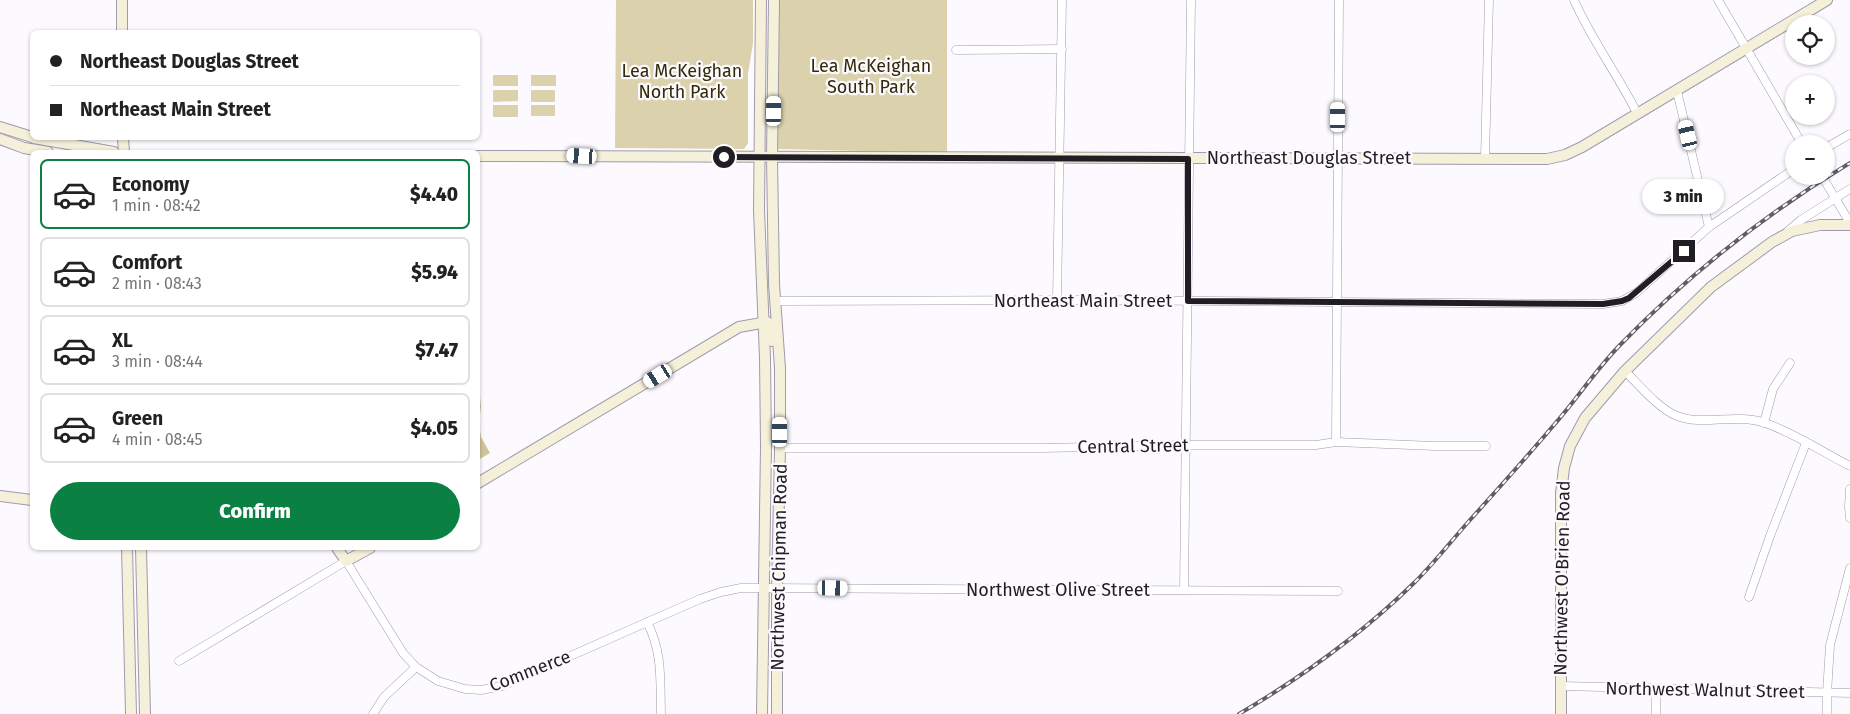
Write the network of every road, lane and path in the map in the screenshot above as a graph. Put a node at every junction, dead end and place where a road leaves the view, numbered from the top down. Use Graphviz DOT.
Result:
graph roads {
  1 [pos="122,0"];
  2 [pos="761,0"];
  3 [pos="774,0"];
  4 [pos="1062,0"];
  5 [pos="1191,0"];
  6 [pos="1339,0"];
  7 [pos="1489,0"];
  8 [pos="1574,0"];
  9 [pos="1718,0"];
  10 [pos="1827,0"];
  11 [pos="122,30"];
  12 [pos="1062,49"];
  13 [pos="1746,49"];
  14 [pos="956,50"];
  15 [pos="1677,91"];
  16 [pos="1637,112"];
  17 [pos="0,127"];
  18 [pos="1850,134"];
  19 [pos="1797,135"];
  20 [pos="30,136"];
  21 [pos="0,140"];
  22 [pos="49,140"];
  23 [pos="1835,143"];
  24 [pos="36,150"];
  25 [pos="103,150"];
  26 [pos="480,156"];
  27 [pos="759,156"];
  28 [pos="772,157"];
  29 [pos="1059,158"];
  30 [pos="1338,158"];
  31 [pos="1485,158"];
  32 [pos="1188,159"];
  33 [pos="1785,175"];
  34 [pos="1828,185"];
  35 [pos="1850,188"];
  36 [pos="1836,198"];
  37 [pos="1850,224"];
  38 [pos="1710,226"];
  39 [pos="1782,236"];
  40 [pos="1057,300"];
  41 [pos="776,301"];
  42 [pos="1188,301"];
  43 [pos="1337,301"];
  44 [pos="762,322"];
  45 [pos="1790,363"];
  46 [pos="780,368"];
  47 [pos="1625,371"];
  48 [pos="1764,422"];
  49 [pos="1336,442"];
  50 [pos="1806,443"];
  51 [pos="1187,445"];
  52 [pos="1486,446"];
  53 [pos="780,448"];
  54 [pos="1850,466"];
  55 [pos="480,482"];
  56 [pos="1850,489"];
  57 [pos="0,496"];
  58 [pos="30,500"];
  59 [pos="1850,518"];
  60 [pos="127,550"];
  61 [pos="141,550"];
  62 [pos="339,550"];
  63 [pos="366,550"];
  64 [pos="346,561"];
  65 [pos="1850,568"];
  66 [pos="764,588"];
  67 [pos="778,588"];
  68 [pos="1184,590"];
  69 [pos="1338,591"];
  70 [pos="1749,597"];
  71 [pos="647,622"];
  72 [pos="179,661"];
  73 [pos="416,667"];
  74 [pos="144,674"];
  75 [pos="130,679"];
  76 [pos="1561,686"];
  77 [pos="1656,689"];
  78 [pos="1827,693"];
  79 [pos="1850,693"];
  80 [pos="131,714"];
  81 [pos="145,714"];
  82 [pos="373,714"];
  83 [pos="660,714"];
  84 [pos="762,714"];
  85 [pos="777,714"];
  86 [pos="1561,714"];
  87 [pos="1656,714"];
  88 [pos="1827,714"];
  1 -- 11 [label="main road"];
  2 -- 27 [label="main road, Northwest Chipman Road"];
  3 -- 28 [label="main road, Northwest Chipman Road"];
  4 -- 12 [label="street"];
  5 -- 32 [label="street"];
  6 -- 30 [label="street"];
  7 -- 31 [label="street"];
  8 -- 16 [label="street"];
  9 -- 13 [label="street"];
  10 -- 13 [label="main road, Northeast Douglas Street"];
  12 -- 14 [label="street"];
  12 -- 29 [label="street"];
  13 -- 15 [label="main road, Northeast Douglas Street"];
  13 -- 19 [label="street"];
  15 -- 16 [label="main road, Northeast Douglas Street"];
  15 -- 38 [label="street"];
  16 -- 31 [label="main road, Northeast Douglas Street"];
  17 -- 20 [label="main road"];
  18 -- 23 [label="street"];
  21 -- 24 [label="main road"];
  22 -- 25 [label="main road"];
  26 -- 27 [label="main road, Northeast Douglas Street"];
  27 -- 28 [label="main road, Northeast Douglas Street"];
  27 -- 44 [label="main road, Northwest Chipman Road"];
  28 -- 29 [label="main road, Northeast Douglas Street"];
  28 -- 41 [label="main road, Northwest Chipman Road"];
  29 -- 32 [label="main road, Northeast Douglas Street"];
  29 -- 40 [label="street"];
  30 -- 31 [label="main road, Northeast Douglas Street"];
  30 -- 32 [label="main road, Northeast Douglas Street"];
  30 -- 43 [label="street"];
  32 -- 42 [label="street"];
  33 -- 38 [label="street, Northeast Main Street"];
  34 -- 36 [label="street"];
  35 -- 36 [label="street"];
  36 -- 37 [label="street"];
  36 -- 39 [label="street"];
  37 -- 39 [label="main road, Northwest O'Brien Road"];
  38 -- 43 [label="street, Northeast Main Street"];
  39 -- 47 [label="main road, Northwest O'Brien Road"];
  40 -- 41 [label="street, Northeast Main Street"];
  40 -- 42 [label="street, Northeast Main Street"];
  41 -- 46 [label="main road, Northwest Chipman Road"];
  42 -- 43 [label="street, Northeast Main Street"];
  42 -- 51 [label="street"];
  43 -- 49 [label="street"];
  44 -- 46 [label="main road"];
  44 -- 55 [label="main road"];
  44 -- 66 [label="main road, Northwest Chipman Road"];
  45 -- 48 [label="street"];
  46 -- 53 [label="main road, Northwest Chipman Road"];
  47 -- 48 [label="street"];
  47 -- 76 [label="main road, Northwest O'Brien Road"];
  48 -- 50 [label="street"];
  49 -- 51 [label="street, Central Street"];
  49 -- 52 [label="street, Central Street"];
  50 -- 54 [label="street"];
  50 -- 70 [label="street"];
  51 -- 53 [label="street, Central Street"];
  51 -- 68 [label="street"];
  53 -- 67 [label="main road, Northwest Chipman Road"];
  56 -- 59 [label="street"];
  57 -- 58 [label="main road"];
  60 -- 75 [label="main road"];
  61 -- 74 [label="main road"];
  62 -- 64 [label="main road"];
  63 -- 64 [label="main road"];
  64 -- 72 [label="street"];
  64 -- 73 [label="street, Commerce"];
  65 -- 78 [label="street"];
  66 -- 67 [label="street, Northwest Olive Street"];
  66 -- 71 [label="street, Commerce"];
  66 -- 84 [label="main road, Northwest Chipman Road"];
  67 -- 68 [label="street, Northwest Olive Street"];
  67 -- 85 [label="main road, Northwest Chipman Road"];
  68 -- 69 [label="street, Northwest Olive Street"];
  71 -- 73 [label="street, Commerce"];
  71 -- 83 [label="street"];
  73 -- 82 [label="street"];
  74 -- 75 [label="main road"];
  74 -- 81 [label="main road"];
  75 -- 80 [label="main road"];
  76 -- 77 [label="street, Northwest Walnut Street"];
  76 -- 86 [label="main road, Northwest O'Brien Road"];
  77 -- 78 [label="street, Northwest Walnut Street"];
  77 -- 87 [label="street"];
  78 -- 79 [label="street, Northwest Walnut Street"];
  78 -- 88 [label="street"];
}
